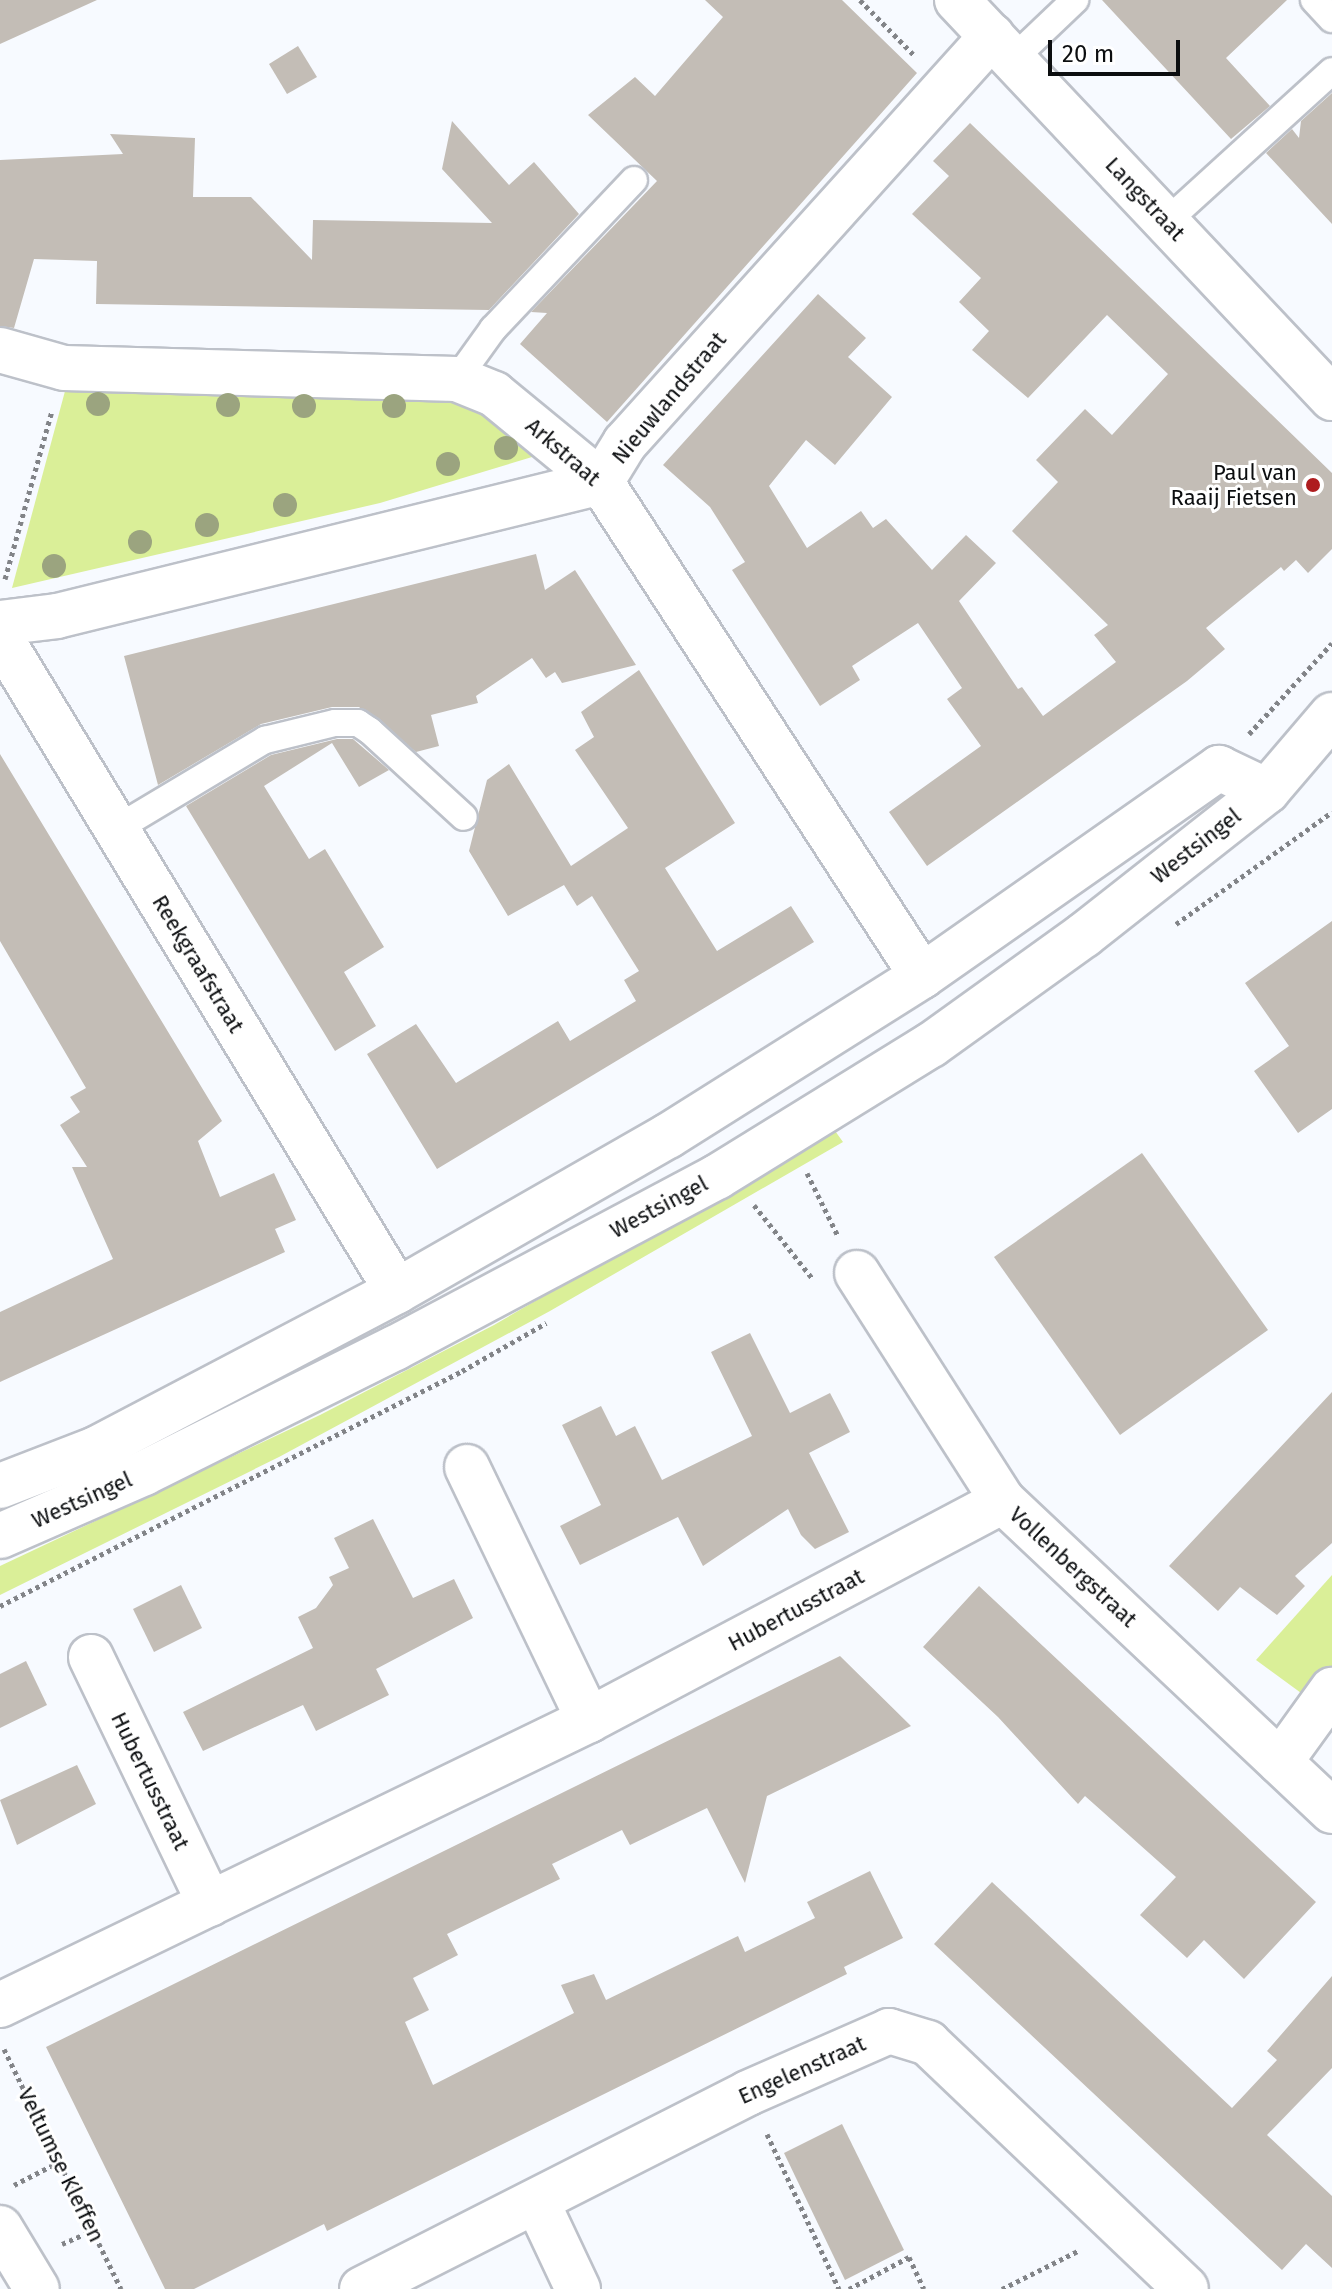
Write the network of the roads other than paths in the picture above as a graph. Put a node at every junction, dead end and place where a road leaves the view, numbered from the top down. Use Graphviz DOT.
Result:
graph roads {
  1 [pos="957,0"];
  2 [pos="1075,0"];
  3 [pos="1314,0"];
  4 [pos="1332,19"];
  5 [pos="1003,48"];
  6 [pos="1332,71"];
  7 [pos="634,180"];
  8 [pos="1166,222"];
  9 [pos="0,350"];
  10 [pos="457,379"];
  11 [pos="1332,398"];
  12 [pos="601,482"];
  13 [pos="0,623"];
  14 [pos="0,637"];
  15 [pos="1332,715"];
  16 [pos="1332,759"];
  17 [pos="1267,791"];
  18 [pos="464,817"];
  19 [pos="116,829"];
  20 [pos="922,976"];
  21 [pos="860,1277"];
  22 [pos="397,1291"];
  23 [pos="467,1467"];
  24 [pos="0,1486"];
  25 [pos="1003,1501"];
  26 [pos="0,1536"];
  27 [pos="91,1657"];
  28 [pos="1332,1690"];
  29 [pos="589,1720"];
  30 [pos="1280,1762"];
  31 [pos="1332,1811"];
  32 [pos="210,1904"];
  33 [pos="0,2005"];
  34 [pos="538,2204"];
  35 [pos="0,2228"];
  36 [pos="37,2289"];
  37 [pos="362,2289"];
  38 [pos="578,2289"];
  39 [pos="1186,2289"];
  1 -- 5 [label="street, Langstraat"];
  2 -- 5 [label="lane"];
  3 -- 4 [label="lane"];
  5 -- 8 [label="street, Langstraat"];
  5 -- 12 [label="street, Nieuwlandstraat"];
  6 -- 8 [label="lane"];
  7 -- 10 [label="lane"];
  8 -- 11 [label="street, Langstraat"];
  9 -- 10 [label="street, Arkstraat"];
  10 -- 12 [label="street, Arkstraat"];
  12 -- 13 [label="street, Nieuwlandstraat"];
  12 -- 20 [label="street, Arkstraat"];
  14 -- 19 [label="street, Reekgraafstraat"];
  15 -- 17 [label="street, Westsingel"];
  16 -- 17 [label="street, Westsingel"];
  17 -- 20 [label="street, Westsingel"];
  17 -- 26 [label="street, Westsingel"];
  18 -- 19 [label="lane"];
  19 -- 22 [label="street, Reekgraafstraat"];
  20 -- 22 [label="street, Westsingel"];
  21 -- 25 [label="street, Vollenbergstraat"];
  22 -- 24 [label="street, Westsingel"];
  23 -- 29 [label="street"];
  25 -- 29 [label="street, Hubertusstraat"];
  25 -- 30 [label="street, Vollenbergstraat"];
  27 -- 32 [label="street, Hubertusstraat"];
  28 -- 30 [label="street"];
  29 -- 32 [label="street, Hubertusstraat"];
  30 -- 31 [label="street, Vollenbergstraat"];
  32 -- 33 [label="street, Hubertusstraat"];
  34 -- 37 [label="street, Engelenstraat"];
  34 -- 38 [label="street"];
  34 -- 39 [label="street, Engelenstraat"];
  35 -- 36 [label="street"];
}
